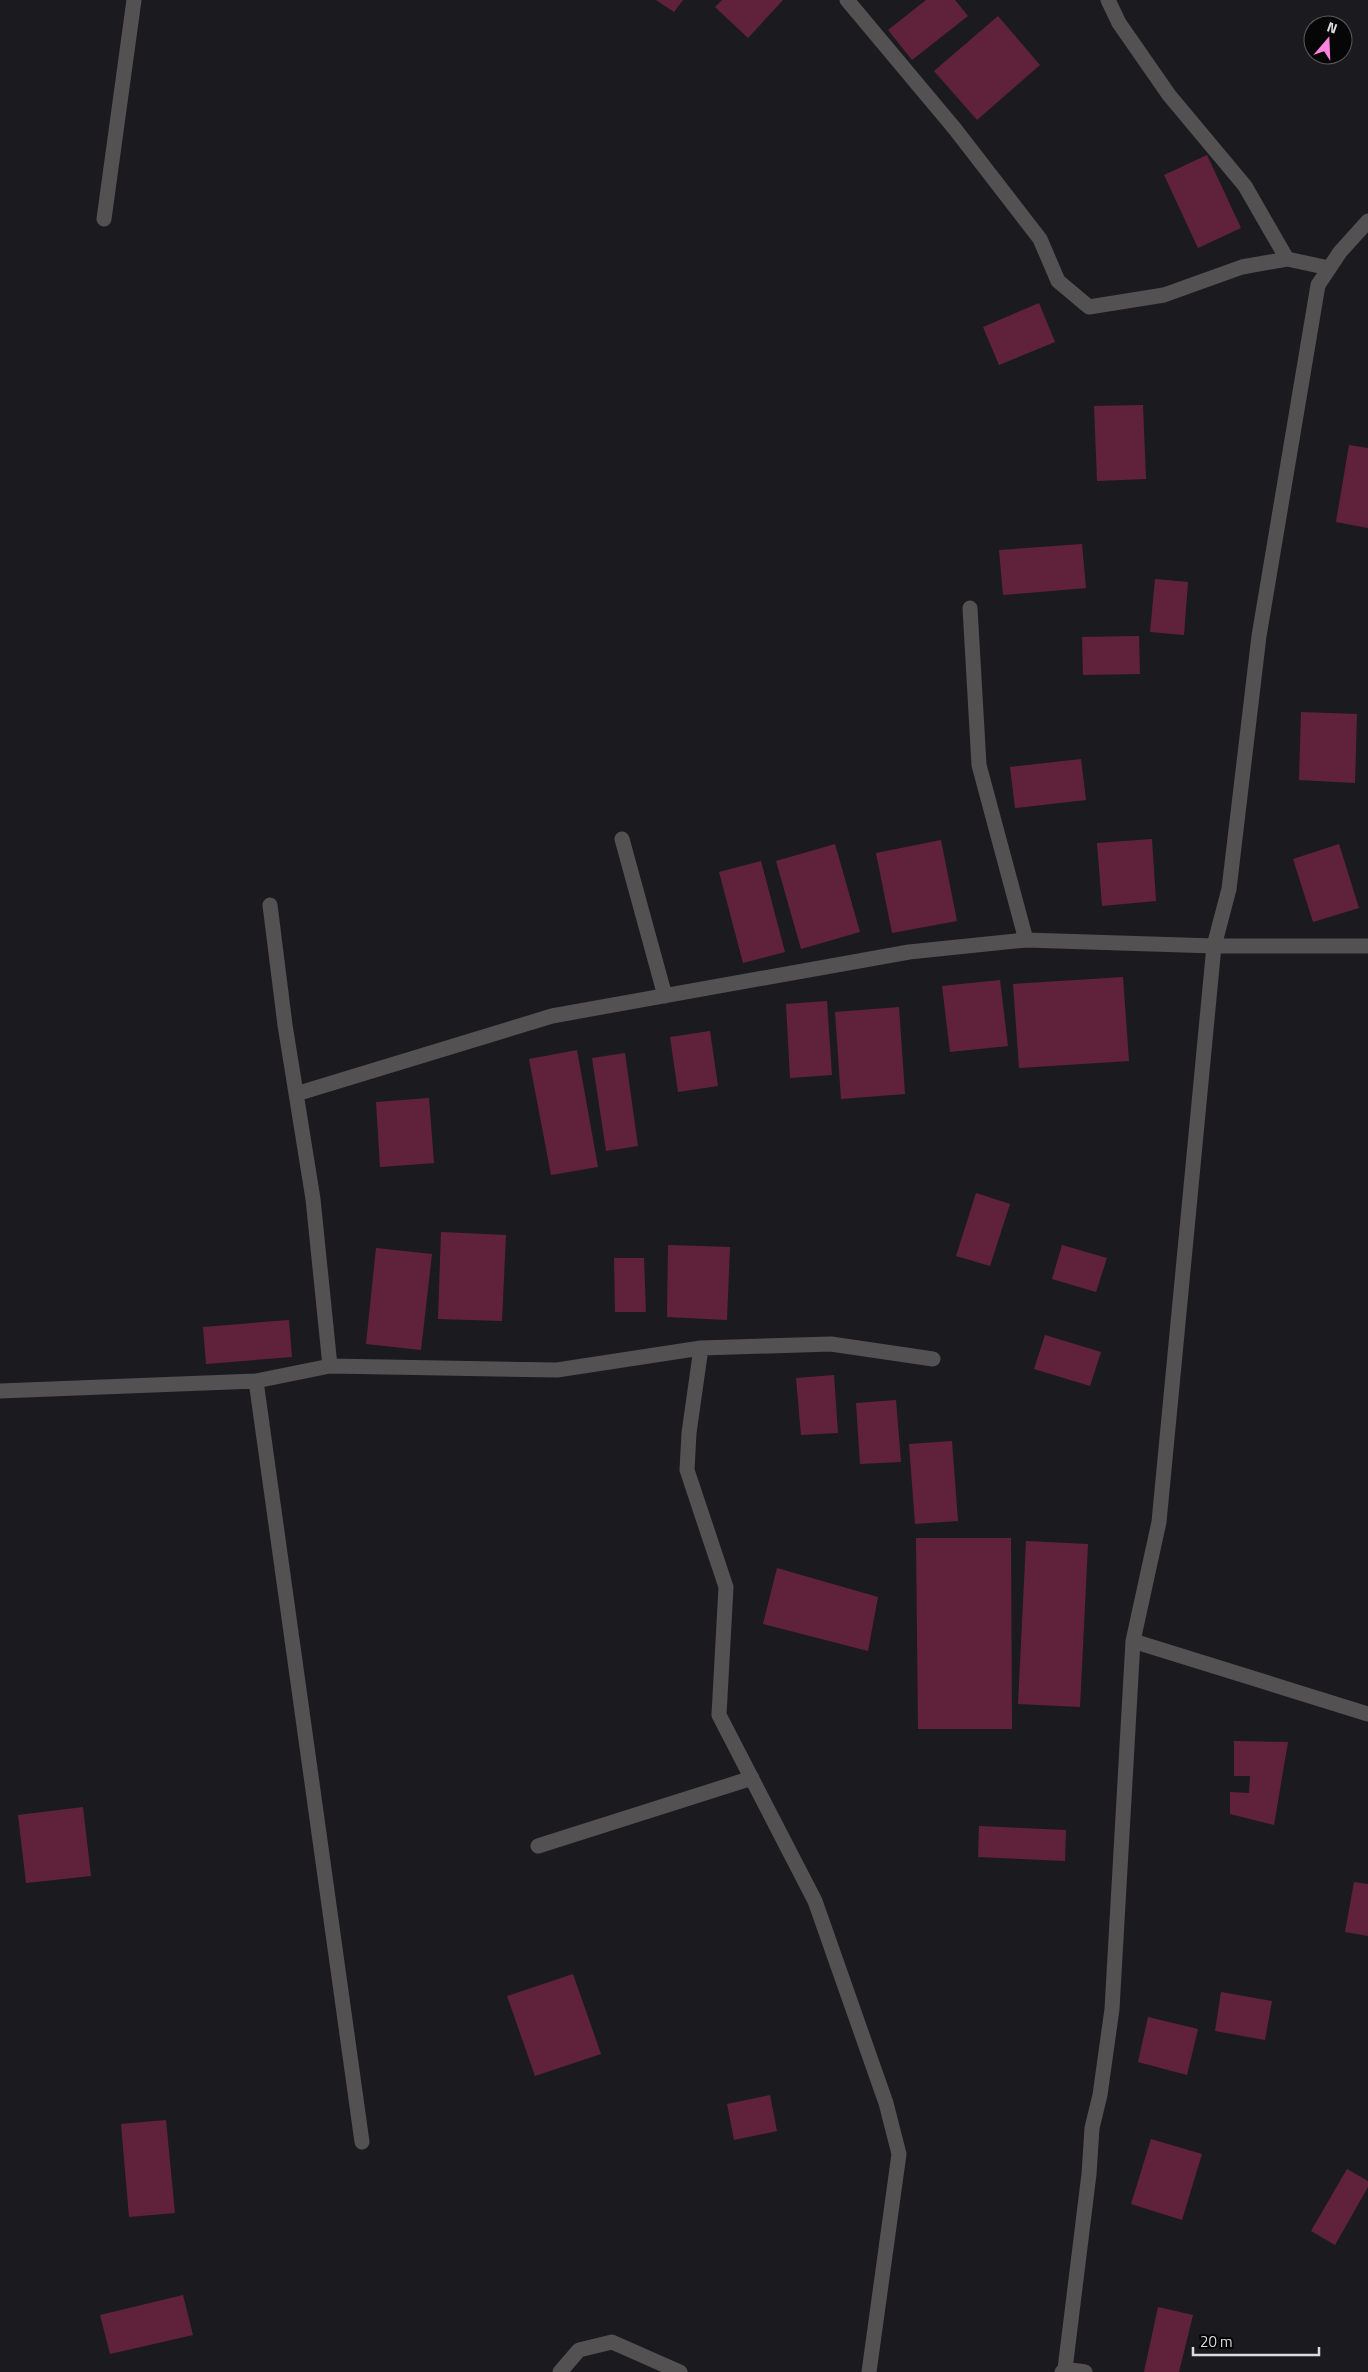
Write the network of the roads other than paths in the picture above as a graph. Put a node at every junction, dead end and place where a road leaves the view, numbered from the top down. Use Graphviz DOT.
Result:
graph roads {
  1 [pos="134,0"];
  2 [pos="847,0"];
  3 [pos="1108,0"];
  4 [pos="104,219"];
  5 [pos="1368,221"];
  6 [pos="1287,258"];
  7 [pos="1330,268"];
  8 [pos="970,608"];
  9 [pos="622,839"];
  10 [pos="270,905"];
  11 [pos="1026,940"];
  12 [pos="1214,946"];
  13 [pos="1368,946"];
  14 [pos="665,996"];
  15 [pos="296,1094"];
  16 [pos="701,1348"];
  17 [pos="933,1359"];
  18 [pos="330,1366"];
  19 [pos="256,1381"];
  20 [pos="0,1391"];
  21 [pos="1133,1641"];
  22 [pos="1368,1714"];
  23 [pos="752,1778"];
  24 [pos="538,1846"];
  25 [pos="362,2142"];
  26 [pos="1064,2370"];
  27 [pos="560,2372"];
  28 [pos="680,2372"];
  29 [pos="869,2372"];
  30 [pos="1085,2372"];
  1 -- 4 [label="street"];
  2 -- 6 [label="street"];
  3 -- 6 [label="street"];
  5 -- 7 [label="street"];
  6 -- 7 [label="street"];
  7 -- 12 [label="street"];
  8 -- 11 [label="street"];
  9 -- 14 [label="street"];
  10 -- 15 [label="street"];
  11 -- 12 [label="street"];
  11 -- 14 [label="street"];
  12 -- 13 [label="street"];
  12 -- 21 [label="street"];
  14 -- 15 [label="street"];
  15 -- 18 [label="street"];
  16 -- 17 [label="street"];
  16 -- 18 [label="street"];
  16 -- 23 [label="street"];
  18 -- 19 [label="street"];
  19 -- 20 [label="street"];
  19 -- 25 [label="street"];
  21 -- 22 [label="street"];
  21 -- 26 [label="street"];
  23 -- 24 [label="street"];
  23 -- 29 [label="street"];
  26 -- 30 [label="street"];
  27 -- 28 [label="street"];
}
